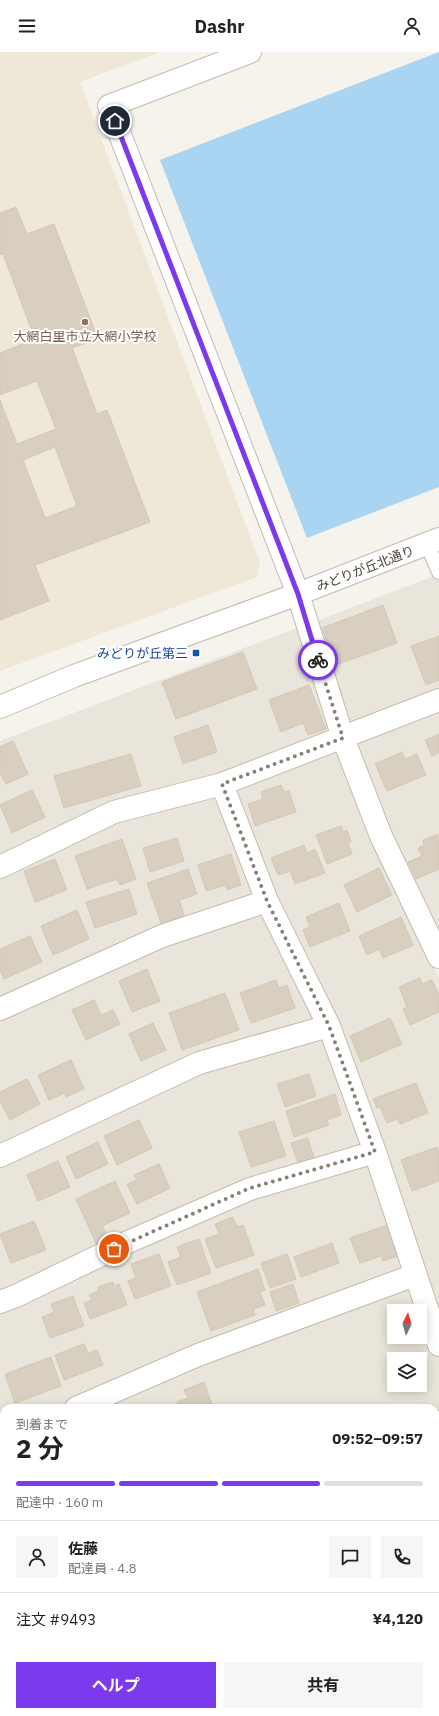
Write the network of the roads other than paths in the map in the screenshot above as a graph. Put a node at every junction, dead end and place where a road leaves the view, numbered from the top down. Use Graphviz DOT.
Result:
graph roads {
  1 [pos="250,52"];
  2 [pos="433,541"];
  3 [pos="439,572"];
  4 [pos="298,594"];
  5 [pos="439,700"];
  6 [pos="0,707"];
  7 [pos="343,738"];
  8 [pos="222,784"];
  9 [pos="0,867"];
  10 [pos="267,901"];
  11 [pos="439,957"];
  12 [pos="0,1008"];
  13 [pos="329,1026"];
  14 [pos="375,1152"];
  15 [pos="0,1156"];
  16 [pos="415,1275"];
  17 [pos="0,1302"];
  18 [pos="439,1345"];
  19 [pos="85,1404"];
  1 -- 4 [label="street"];
  2 -- 3 [label="lane"];
  2 -- 4 [label="street, みどりが丘北通り"];
  4 -- 6 [label="street, みどりが丘北通り"];
  4 -- 7 [label="street"];
  5 -- 7 [label="street"];
  7 -- 8 [label="street"];
  7 -- 11 [label="street"];
  8 -- 9 [label="street"];
  8 -- 10 [label="street"];
  10 -- 12 [label="street"];
  10 -- 13 [label="street"];
  13 -- 14 [label="street"];
  13 -- 15 [label="street"];
  14 -- 16 [label="street"];
  14 -- 17 [label="street"];
  16 -- 18 [label="street"];
  16 -- 19 [label="street"];
}
